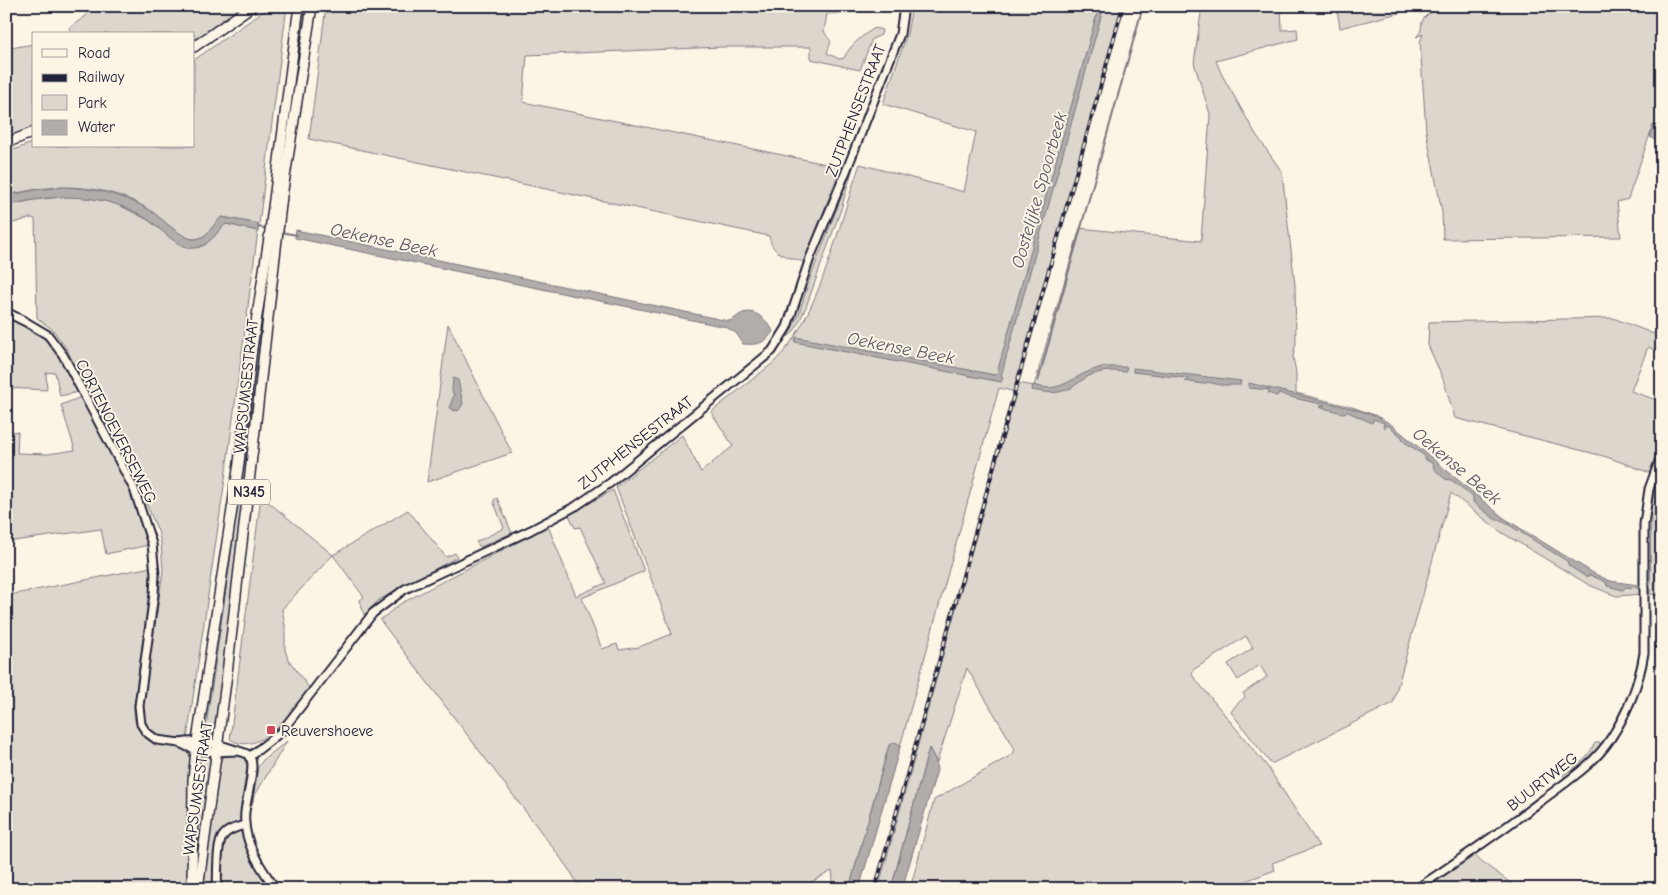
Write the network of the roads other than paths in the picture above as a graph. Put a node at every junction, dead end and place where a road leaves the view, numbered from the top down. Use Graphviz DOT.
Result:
graph roads {
  1 [pos="252,6"];
  2 [pos="299,6"];
  3 [pos="312,6"];
  4 [pos="904,6"];
  5 [pos="195,46"];
  6 [pos="6,47"];
  7 [pos="6,74"];
  8 [pos="32,133"];
  9 [pos="6,142"];
  10 [pos="274,226"];
  11 [pos="272,238"];
  12 [pos="6,312"];
  13 [pos="1662,453"];
  14 [pos="197,745"];
  15 [pos="217,748"];
  16 [pos="249,756"];
  17 [pos="245,825"];
  18 [pos="192,889"];
  19 [pos="198,889"];
  20 [pos="217,889"];
  21 [pos="276,889"];
  22 [pos="1416,889"];
  1 -- 5 [label="main road"];
  2 -- 10 [label="main road, WAPSUMSESTRAAT / N345"];
  3 -- 10 [label="main road, WAPSUMSESTRAAT / N345"];
  4 -- 16 [label="street, ZUTPHENSESTRAAT"];
  6 -- 7 [label="street"];
  8 -- 9 [label="main road"];
  10 -- 11 [label="main road, WAPSUMSESTRAAT / N345"];
  11 -- 14 [label="main road, WAPSUMSESTRAAT / N345"];
  11 -- 15 [label="main road, WAPSUMSESTRAAT / N345"];
  12 -- 14 [label="street, CORTENOEVERSEWEG"];
  13 -- 22 [label="street, BUURTWEG"];
  14 -- 15 [label="street, CORTENOEVERSEWEG"];
  14 -- 18 [label="main road, WAPSUMSESTRAAT / N345"];
  15 -- 16 [label="street, CORTENOEVERSEWEG"];
  15 -- 19 [label="main road, WAPSUMSESTRAAT / N345"];
  16 -- 17 [label="street"];
  17 -- 20 [label="street"];
  17 -- 21 [label="street"];
}
